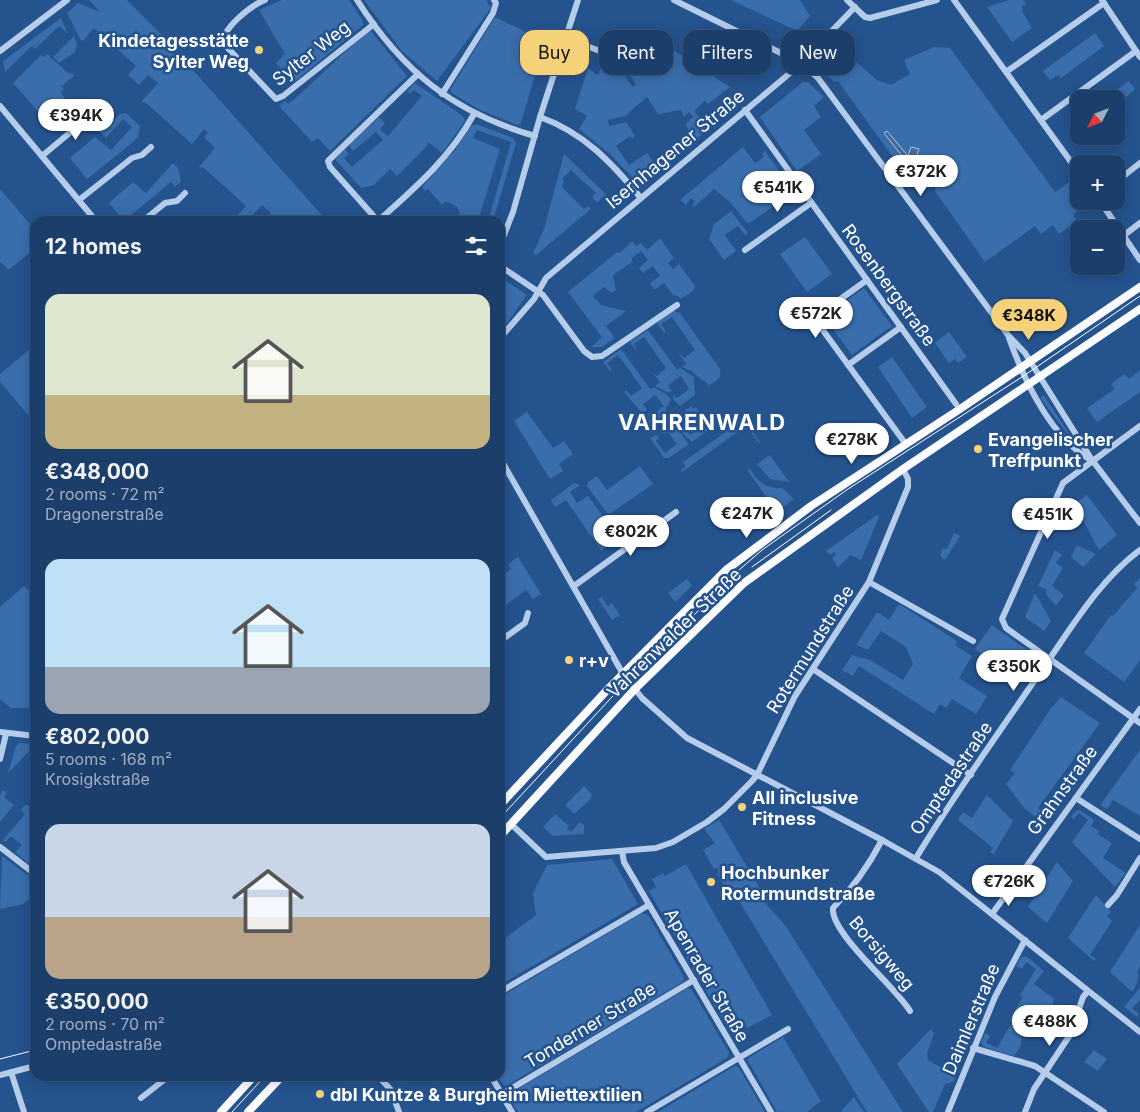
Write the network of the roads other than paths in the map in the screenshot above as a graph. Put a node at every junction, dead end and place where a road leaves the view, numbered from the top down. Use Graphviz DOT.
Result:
graph roads {
  1 [pos="67,0"];
  2 [pos="265,0"];
  3 [pos="357,0"];
  4 [pos="494,0"];
  5 [pos="578,0"];
  6 [pos="674,0"];
  7 [pos="847,0"];
  8 [pos="937,0"];
  9 [pos="954,0"];
  10 [pos="1103,1"];
  11 [pos="256,2"];
  12 [pos="855,7"];
  13 [pos="374,24"];
  14 [pos="568,30"];
  15 [pos="833,30"];
  16 [pos="0,51"];
  17 [pos="781,53"];
  18 [pos="1138,54"];
  19 [pos="1006,72"];
  20 [pos="418,74"];
  21 [pos="553,75"];
  22 [pos="787,75"];
  23 [pos="813,75"];
  24 [pos="442,94"];
  25 [pos="0,106"];
  26 [pos="109,110"];
  27 [pos="745,110"];
  28 [pos="474,114"];
  29 [pos="540,117"];
  30 [pos="1041,120"];
  31 [pos="535,136"];
  32 [pos="151,147"];
  33 [pos="42,156"];
  34 [pos="1070,160"];
  35 [pos="1140,163"];
  36 [pos="1125,175"];
  37 [pos="185,193"];
  38 [pos="640,197"];
  39 [pos="79,200"];
  40 [pos="812,203"];
  41 [pos="92,216"];
  42 [pos="149,216"];
  43 [pos="374,216"];
  44 [pos="383,216"];
  45 [pos="1140,223"];
  46 [pos="505,232"];
  47 [pos="1125,234"];
  48 [pos="1125,239"];
  49 [pos="745,250"];
  50 [pos="1140,260"];
  51 [pos="505,269"];
  52 [pos="867,280"];
  53 [pos="1140,286"];
  54 [pos="538,290"];
  55 [pos="677,305"];
  56 [pos="1140,309"];
  57 [pos="901,327"];
  58 [pos="505,332"];
  59 [pos="1008,335"];
  60 [pos="1030,361"];
  61 [pos="848,365"];
  62 [pos="1021,367"];
  63 [pos="1040,379"];
  64 [pos="1030,386"];
  65 [pos="955,401"];
  66 [pos="1140,426"];
  67 [pos="906,443"];
  68 [pos="1092,460"];
  69 [pos="505,467"];
  70 [pos="903,470"];
  71 [pos="676,512"];
  72 [pos="1140,523"];
  73 [pos="1140,550"];
  74 [pos="869,582"];
  75 [pos="574,586"];
  76 [pos="528,613"];
  77 [pos="505,637"];
  78 [pos="972,641"];
  79 [pos="1050,660"];
  80 [pos="813,669"];
  81 [pos="623,674"];
  82 [pos="634,690"];
  83 [pos="1140,709"];
  84 [pos="1132,719"];
  85 [pos="1140,724"];
  86 [pos="3,733"];
  87 [pos="30,736"];
  88 [pos="0,759"];
  89 [pos="757,775"];
  90 [pos="971,775"];
  91 [pos="1076,798"];
  92 [pos="505,800"];
  93 [pos="514,827"];
  94 [pos="505,833"];
  95 [pos="1140,839"];
  96 [pos="882,840"];
  97 [pos="0,847"];
  98 [pos="622,851"];
  99 [pos="916,858"];
  100 [pos="1140,858"];
  101 [pos="30,870"];
  102 [pos="649,905"];
  103 [pos="1108,905"];
  104 [pos="992,914"];
  105 [pos="1025,940"];
  106 [pos="694,980"];
  107 [pos="505,989"];
  108 [pos="1088,991"];
  109 [pos="910,1011"];
  110 [pos="788,1029"];
  111 [pos="1140,1032"];
  112 [pos="973,1048"];
  113 [pos="739,1058"];
  114 [pos="30,1067"];
  115 [pos="11,1072"];
  116 [pos="1046,1073"];
  117 [pos="0,1075"];
  118 [pos="163,1081"];
  119 [pos="249,1081"];
  120 [pos="277,1081"];
  121 [pos="383,1081"];
  122 [pos="494,1081"];
  123 [pos="502,1094"];
  124 [pos="141,1098"];
  125 [pos="1102,1111"];
  126 [pos="24,1112"];
  127 [pos="221,1112"];
  128 [pos="248,1112"];
  129 [pos="399,1112"];
  130 [pos="512,1112"];
  131 [pos="647,1112"];
  132 [pos="771,1112"];
  133 [pos="948,1112"];
  134 [pos="1025,1112"];
  1 -- 16 [label="street"];
  2 -- 11 [label="street"];
  3 -- 13 [label="street"];
  4 -- 24 [label="street"];
  5 -- 14 [label="street"];
  6 -- 17 [label="street"];
  7 -- 12 [label="street"];
  8 -- 12 [label="street"];
  9 -- 19 [label="street"];
  10 -- 18 [label="street"];
  10 -- 19 [label="street"];
  11 -- 13 [label="street, Sylter Weg"];
  12 -- 15 [label="street, Isernhagener Straße"];
  13 -- 20 [label="street"];
  18 -- 30 [label="street"];
  19 -- 30 [label="street"];
  20 -- 24 [label="street"];
  20 -- 43 [label="street"];
  21 -- 29 [label="street"];
  22 -- 27 [label="street, Isernhagener Straße"];
  23 -- 59 [label="street"];
  24 -- 28 [label="street"];
  25 -- 33 [label="street"];
  26 -- 33 [label="street"];
  27 -- 38 [label="street, Isernhagener Straße"];
  27 -- 40 [label="street, Rosenbergstraße"];
  28 -- 31 [label="street"];
  28 -- 44 [label="street"];
  29 -- 31 [label="street"];
  29 -- 38 [label="street"];
  30 -- 34 [label="street"];
  31 -- 46 [label="street"];
  32 -- 39 [label="street"];
  33 -- 39 [label="street"];
  35 -- 36 [label="street"];
  37 -- 42 [label="street"];
  38 -- 54 [label="street, Isernhagener Straße"];
  39 -- 41 [label="street"];
  40 -- 49 [label="street"];
  40 -- 52 [label="street, Rosenbergstraße"];
  45 -- 47 [label="street"];
  48 -- 50 [label="street"];
  51 -- 54 [label="street"];
  52 -- 57 [label="street, Rosenbergstraße"];
  52 -- 61 [label="street"];
  53 -- 60 [label="main road, Vahrenwalder Straße"];
  54 -- 55 [label="street"];
  54 -- 58 [label="street, Isernhagener Straße"];
  56 -- 63 [label="main road, Vahrenwalder Straße"];
  57 -- 61 [label="street"];
  57 -- 65 [label="street, Rosenbergstraße"];
  59 -- 60 [label="street"];
  59 -- 62 [label="street"];
  60 -- 62 [label="main road, Vahrenwalder Straße"];
  60 -- 63 [label="street"];
  61 -- 67 [label="street"];
  62 -- 64 [label="street"];
  62 -- 67 [label="main road, Vahrenwalder Straße"];
  63 -- 64 [label="main road, Vahrenwalder Straße"];
  63 -- 68 [label="street"];
  64 -- 68 [label="street"];
  64 -- 70 [label="main road, Vahrenwalder Straße"];
  66 -- 68 [label="street"];
  67 -- 81 [label="main road, Vahrenwalder Straße"];
  68 -- 72 [label="street"];
  68 -- 79 [label="street"];
  69 -- 75 [label="street"];
  70 -- 74 [label="street, Rotermundstraße"];
  70 -- 82 [label="main road, Vahrenwalder Straße"];
  71 -- 75 [label="street"];
  73 -- 79 [label="street, Omptedastraße"];
  74 -- 78 [label="street"];
  74 -- 80 [label="street, Rotermundstraße"];
  75 -- 81 [label="street"];
  76 -- 77 [label="street"];
  79 -- 84 [label="street"];
  79 -- 90 [label="street, Omptedastraße"];
  80 -- 89 [label="street, Rotermundstraße"];
  80 -- 90 [label="street"];
  81 -- 82 [label="street"];
  81 -- 92 [label="main road, Vahrenwalder Straße"];
  82 -- 89 [label="street"];
  82 -- 93 [label="main road, Vahrenwalder Straße"];
  83 -- 84 [label="street, Grahnstraße"];
  84 -- 85 [label="street"];
  84 -- 91 [label="street, Grahnstraße"];
  86 -- 87 [label="street"];
  86 -- 88 [label="street"];
  89 -- 96 [label="street"];
  89 -- 98 [label="street, Rotermundstraße"];
  90 -- 99 [label="street, Omptedastraße"];
  91 -- 95 [label="street"];
  91 -- 104 [label="street, Grahnstraße"];
  93 -- 94 [label="main road, Vahrenwalder Straße"];
  93 -- 98 [label="street, Rotermundstraße"];
  96 -- 99 [label="street"];
  96 -- 109 [label="street, Borsigweg"];
  97 -- 101 [label="street"];
  98 -- 102 [label="street, Apenrader Straße"];
  99 -- 104 [label="street"];
  100 -- 103 [label="street"];
  102 -- 106 [label="street, Apenrader Straße"];
  102 -- 107 [label="street"];
  104 -- 105 [label="street"];
  105 -- 108 [label="street"];
  105 -- 112 [label="street, Daimlerstraße"];
  106 -- 113 [label="street, Apenrader Straße"];
  106 -- 123 [label="street, Tonderner Straße"];
  108 -- 111 [label="street"];
  108 -- 116 [label="street"];
  110 -- 113 [label="street"];
  112 -- 116 [label="street"];
  112 -- 133 [label="street, Daimlerstraße"];
  113 -- 131 [label="street"];
  113 -- 132 [label="street, Apenrader Straße"];
  114 -- 115 [label="street"];
  115 -- 117 [label="street"];
  115 -- 126 [label="street"];
  116 -- 125 [label="street"];
  116 -- 134 [label="street"];
  118 -- 124 [label="street"];
  119 -- 127 [label="main road"];
  120 -- 128 [label="main road"];
  121 -- 129 [label="street"];
  122 -- 123 [label="street"];
  123 -- 130 [label="street"];
}
